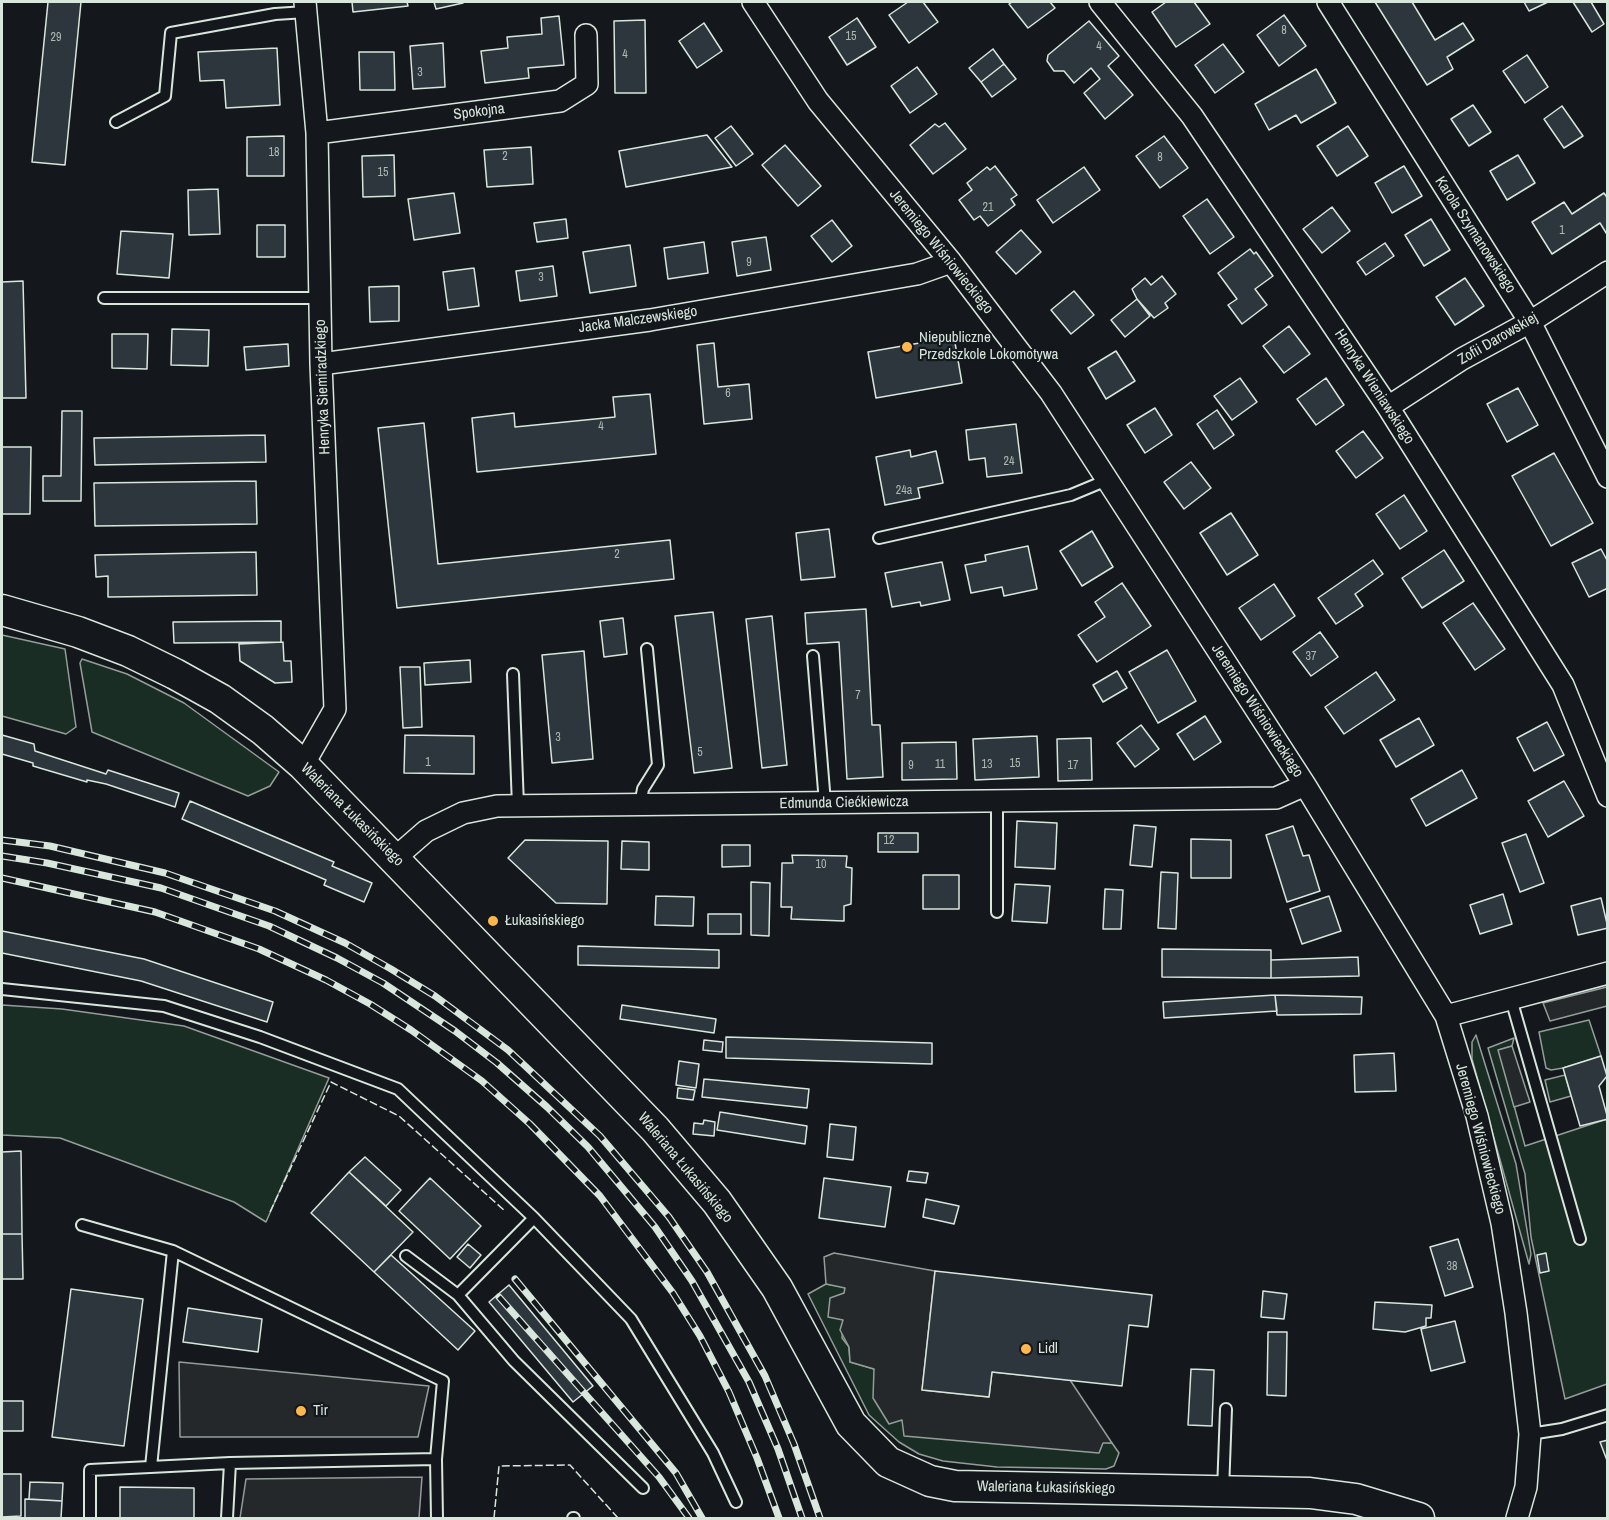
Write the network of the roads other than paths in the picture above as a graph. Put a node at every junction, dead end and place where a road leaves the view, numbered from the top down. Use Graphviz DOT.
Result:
graph roads {
  1 [pos="753,2"];
  2 [pos="1100,2"];
  3 [pos="1328,2"];
  4 [pos="306,7"];
  5 [pos="586,35"];
  6 [pos="116,122"];
  7 [pos="317,133"];
  8 [pos="951,262"];
  9 [pos="1608,272"];
  10 [pos="104,298"];
  11 [pos="320,298"];
  12 [pos="1530,322"];
  13 [pos="321,364"];
  14 [pos="1389,407"];
  15 [pos="1608,477"];
  16 [pos="1107,480"];
  17 [pos="879,538"];
  18 [pos="2,610"];
  19 [pos="647,649"];
  20 [pos="813,656"];
  21 [pos="513,674"];
  22 [pos="303,765"];
  23 [pos="1305,785"];
  24 [pos="1608,796"];
  25 [pos="997,801"];
  26 [pos="825,803"];
  27 [pos="640,805"];
  28 [pos="518,806"];
  29 [pos="395,858"];
  30 [pos="997,912"];
  31 [pos="1608,973"];
  32 [pos="2,989"];
  33 [pos="1511,999"];
  34 [pos="1446,1016"];
  35 [pos="534,1218"];
  36 [pos="82,1225"];
  37 [pos="1580,1239"];
  38 [pos="173,1251"];
  39 [pos="405,1256"];
  40 [pos="458,1296"];
  41 [pos="1226,1409"];
  42 [pos="1608,1415"];
  43 [pos="1530,1434"];
  44 [pos="436,1459"];
  45 [pos="230,1463"];
  46 [pos="151,1467"];
  47 [pos="643,1488"];
  48 [pos="1223,1491"];
  49 [pos="736,1502"];
  50 [pos="90,1518"];
  51 [pos="227,1518"];
  52 [pos="438,1518"];
  53 [pos="1419,1518"];
  54 [pos="1517,1518"];
  1 -- 8 [label="street, Jeremiego Wiśniowieckiego"];
  2 -- 14 [label="street, Henryka Wieniawskiego"];
  3 -- 12 [label="street, Karola Szymanowskiego"];
  4 -- 6 [label="lane"];
  4 -- 7 [label="street, Henryka Siemiradzkiego"];
  5 -- 7 [label="street, Spokojna"];
  7 -- 11 [label="street, Henryka Siemiradzkiego"];
  8 -- 13 [label="street, Jacka Malczewskiego"];
  8 -- 16 [label="street, Jeremiego Wiśniowieckiego"];
  9 -- 12 [label="street, Zofii Darowskiej"];
  10 -- 11 [label="lane"];
  11 -- 13 [label="street, Henryka Siemiradzkiego"];
  12 -- 14 [label="street, Zofii Darowskiej"];
  12 -- 15 [label="street, Karola Szymanowskiego"];
  13 -- 22 [label="street, Henryka Siemiradzkiego"];
  14 -- 24 [label="street, Henryka Wieniawskiego"];
  16 -- 17 [label="lane"];
  16 -- 23 [label="street, Jeremiego Wiśniowieckiego"];
  18 -- 22 [label="street, Waleriana Łukasińskiego"];
  19 -- 27 [label="lane"];
  20 -- 26 [label="lane"];
  21 -- 28 [label="lane"];
  22 -- 29 [label="street, Waleriana Łukasińskiego"];
  23 -- 25 [label="street, Edmunda Ciećkiewicza"];
  23 -- 34 [label="street, Jeremiego Wiśniowieckiego"];
  25 -- 26 [label="street, Edmunda Ciećkiewicza"];
  25 -- 30 [label="lane"];
  26 -- 27 [label="street, Edmunda Ciećkiewicza"];
  27 -- 28 [label="street, Edmunda Ciećkiewicza"];
  28 -- 29 [label="street, Edmunda Ciećkiewicza"];
  29 -- 48 [label="street, Waleriana Łukasińskiego"];
  31 -- 33 [label="street"];
  32 -- 35 [label="lane"];
  33 -- 34 [label="street"];
  33 -- 37 [label="lane"];
  34 -- 43 [label="street, Jeremiego Wiśniowieckiego"];
  35 -- 40 [label="lane"];
  35 -- 49 [label="lane"];
  36 -- 38 [label="lane"];
  38 -- 44 [label="lane"];
  38 -- 46 [label="lane"];
  39 -- 40 [label="lane"];
  40 -- 47 [label="lane"];
  41 -- 48 [label="lane"];
  42 -- 43 [label="lane"];
  43 -- 54 [label="street, Jeremiego Wiśniowieckiego"];
  44 -- 45 [label="lane"];
  44 -- 52 [label="lane"];
  45 -- 46 [label="lane"];
  45 -- 51 [label="lane"];
  46 -- 50 [label="lane"];
  48 -- 53 [label="street, Waleriana Łukasińskiego"];
}
